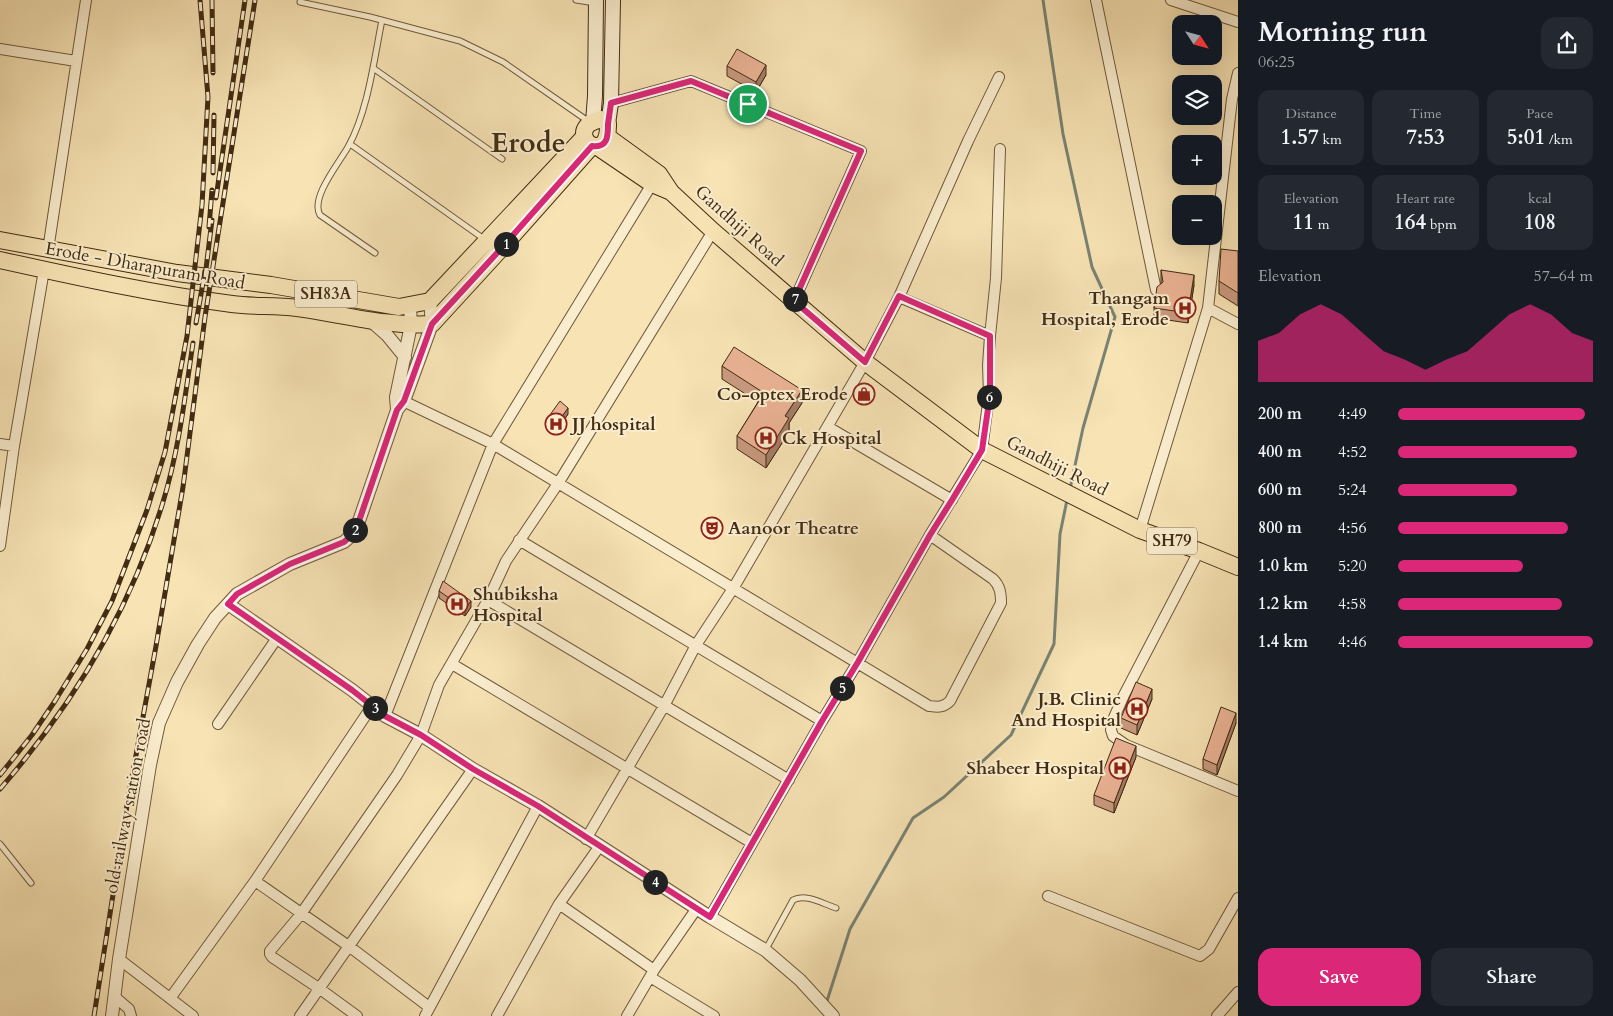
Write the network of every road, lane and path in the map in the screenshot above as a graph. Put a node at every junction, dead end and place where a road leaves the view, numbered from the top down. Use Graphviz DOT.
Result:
graph roads {
  1 [pos="86,0"];
  2 [pos="576,0"];
  3 [pos="613,0"];
  4 [pos="1096,0"];
  5 [pos="1171,0"];
  6 [pos="300,2"];
  7 [pos="596,2"];
  8 [pos="382,20"];
  9 [pos="1238,22"];
  10 [pos="0,49"];
  11 [pos="76,61"];
  12 [pos="373,68"];
  13 [pos="1238,73"];
  14 [pos="999,77"];
  15 [pos="611,103"];
  16 [pos="596,133"];
  17 [pos="350,144"];
  18 [pos="1000,148"];
  19 [pos="502,159"];
  20 [pos="652,184"];
  21 [pos="672,192"];
  22 [pos="713,231"];
  23 [pos="0,240"];
  24 [pos="487,242"];
  25 [pos="48,250"];
  26 [pos="375,253"];
  27 [pos="0,260"];
  28 [pos="44,270"];
  29 [pos="1156,290"];
  30 [pos="899,296"];
  31 [pos="430,301"];
  32 [pos="794,301"];
  33 [pos="410,306"];
  34 [pos="1208,308"];
  35 [pos="371,321"];
  36 [pos="432,324"];
  37 [pos="1238,324"];
  38 [pos="412,325"];
  39 [pos="990,336"];
  40 [pos="405,356"];
  41 [pos="865,362"];
  42 [pos="399,403"];
  43 [pos="828,427"];
  44 [pos="0,444"];
  45 [pos="493,444"];
  46 [pos="14,446"];
  47 [pos="987,453"];
  48 [pos="559,482"];
  49 [pos="952,500"];
  50 [pos="1140,530"];
  51 [pos="930,535"];
  52 [pos="519,540"];
  53 [pos="0,546"];
  54 [pos="1199,551"];
  55 [pos="1238,567"];
  56 [pos="734,587"];
  57 [pos="488,600"];
  58 [pos="228,604"];
  59 [pos="277,638"];
  60 [pos="696,646"];
  61 [pos="858,662"];
  62 [pos="452,664"];
  63 [pos="372,706"];
  64 [pos="664,706"];
  65 [pos="385,716"];
  66 [pos="822,721"];
  67 [pos="218,724"];
  68 [pos="421,735"];
  69 [pos="473,769"];
  70 [pos="627,770"];
  71 [pos="789,780"];
  72 [pos="1238,791"];
  73 [pos="538,806"];
  74 [pos="586,838"];
  75 [pos="752,843"];
  76 [pos="0,844"];
  77 [pos="599,847"];
  78 [pos="255,880"];
  79 [pos="31,883"];
  80 [pos="1048,896"];
  81 [pos="1238,898"];
  82 [pos="559,904"];
  83 [pos="697,908"];
  84 [pos="836,908"];
  85 [pos="301,914"];
  86 [pos="710,917"];
  87 [pos="350,947"];
  88 [pos="765,950"];
  89 [pos="119,959"];
  90 [pos="652,973"];
  91 [pos="320,989"];
  92 [pos="1238,992"];
  93 [pos="115,997"];
  94 [pos="170,997"];
  95 [pos="427,1012"];
  96 [pos="112,1016"];
  97 [pos="132,1016"];
  98 [pos="193,1016"];
  99 [pos="300,1016"];
  100 [pos="357,1016"];
  101 [pos="497,1016"];
  102 [pos="627,1016"];
  103 [pos="714,1016"];
  104 [pos="833,1016"];
  105 [pos="1218,1016"];
  1 -- 11 [label="street"];
  2 -- 7 [label="lane"];
  3 -- 15 [label="main road"];
  4 -- 29 [label="street"];
  5 -- 9 [label="street"];
  6 -- 8 [label="lane"];
  7 -- 16 [label="main road"];
  8 -- 12 [label="lane"];
  8 -- 16 [label="lane"];
  10 -- 11 [label="street"];
  11 -- 25 [label="street"];
  12 -- 17 [label="lane"];
  12 -- 19 [label="lane"];
  13 -- 34 [label="street"];
  14 -- 30 [label="street"];
  15 -- 16 [label="main road"];
  15 -- 32 [label="street"];
  16 -- 20 [label="main road, Gandhiji Road / SH79"];
  16 -- 21 [label="main road, Gandhiji Road / SH79"];
  16 -- 24 [label="main road"];
  16 -- 36 [label="main road"];
  17 -- 24 [label="lane"];
  17 -- 26 [label="lane"];
  18 -- 39 [label="street"];
  20 -- 21 [label="main road, Gandhiji Road / SH79"];
  20 -- 45 [label="street"];
  21 -- 22 [label="main road, Gandhiji Road / SH79"];
  22 -- 32 [label="main road, Gandhiji Road / SH79"];
  22 -- 48 [label="street"];
  23 -- 25 [label="main road, Erode - Dharapuram Road / SH83A"];
  24 -- 31 [label="main road"];
  25 -- 33 [label="main road, Erode - Dharapuram Road / SH83A"];
  27 -- 28 [label="main road, Erode - Dharapuram Road / SH83A"];
  28 -- 35 [label="main road, Erode - Dharapuram Road / SH83A"];
  28 -- 46 [label="street"];
  30 -- 39 [label="street"];
  30 -- 41 [label="street"];
  31 -- 33 [label="main road, Erode - Dharapuram Road / SH83A"];
  31 -- 36 [label="street"];
  32 -- 41 [label="main road, Gandhiji Road / SH79"];
  33 -- 38 [label="street"];
  34 -- 37 [label="street"];
  34 -- 50 [label="street"];
  35 -- 38 [label="main road, Erode - Dharapuram Road / SH83A"];
  35 -- 40 [label="street"];
  36 -- 38 [label="main road, Erode - Dharapuram Road / SH83A"];
  36 -- 42 [label="street"];
  38 -- 40 [label="street"];
  39 -- 47 [label="street"];
  40 -- 42 [label="street"];
  41 -- 43 [label="street"];
  41 -- 47 [label="main road, Gandhiji Road / SH79"];
  42 -- 45 [label="street"];
  42 -- 58 [label="street, old railway station road"];
  43 -- 49 [label="street"];
  43 -- 56 [label="street"];
  44 -- 46 [label="street"];
  45 -- 48 [label="street"];
  45 -- 65 [label="street"];
  46 -- 53 [label="street"];
  47 -- 49 [label="street"];
  47 -- 50 [label="main road, Gandhiji Road / SH79"];
  48 -- 52 [label="street"];
  48 -- 56 [label="street"];
  49 -- 51 [label="street"];
  50 -- 54 [label="main road, Gandhiji Road / SH79"];
  51 -- 61 [label="street"];
  51 -- 61 [label="street"];
  52 -- 57 [label="street"];
  52 -- 60 [label="street"];
  54 -- 55 [label="main road, Gandhiji Road / SH79"];
  54 -- 72 [label="street"];
  56 -- 60 [label="street"];
  56 -- 61 [label="street"];
  57 -- 62 [label="street"];
  57 -- 64 [label="street"];
  58 -- 59 [label="street"];
  58 -- 89 [label="street, old railway station road"];
  59 -- 63 [label="street"];
  59 -- 67 [label="street"];
  60 -- 64 [label="street"];
  60 -- 66 [label="street"];
  61 -- 66 [label="street"];
  62 -- 68 [label="street"];
  62 -- 70 [label="street"];
  63 -- 65 [label="street"];
  63 -- 78 [label="street"];
  64 -- 70 [label="street"];
  64 -- 71 [label="street"];
  65 -- 68 [label="street"];
  66 -- 71 [label="street"];
  68 -- 69 [label="street"];
  68 -- 85 [label="street"];
  69 -- 73 [label="street"];
  69 -- 87 [label="street"];
  70 -- 74 [label="street"];
  70 -- 75 [label="street"];
  71 -- 75 [label="street"];
  73 -- 74 [label="street"];
  73 -- 95 [label="street"];
  74 -- 77 [label="street"];
  75 -- 86 [label="street"];
  76 -- 79 [label="lane"];
  77 -- 82 [label="street"];
  77 -- 83 [label="street"];
  78 -- 85 [label="street"];
  78 -- 94 [label="street"];
  80 -- 81 [label="street"];
  82 -- 90 [label="street"];
  82 -- 101 [label="street"];
  83 -- 86 [label="street"];
  83 -- 90 [label="street"];
  84 -- 88 [label="lane"];
  85 -- 87 [label="street"];
  85 -- 91 [label="street"];
  86 -- 88 [label="street"];
  87 -- 91 [label="street"];
  87 -- 95 [label="street"];
  88 -- 104 [label="street"];
  89 -- 93 [label="street, old railway station road"];
  89 -- 94 [label="street"];
  90 -- 102 [label="street"];
  90 -- 103 [label="street"];
  91 -- 99 [label="street"];
  91 -- 100 [label="street"];
  92 -- 105 [label="street"];
  93 -- 96 [label="street, old railway station road"];
  93 -- 97 [label="street"];
  94 -- 98 [label="street"];
}
